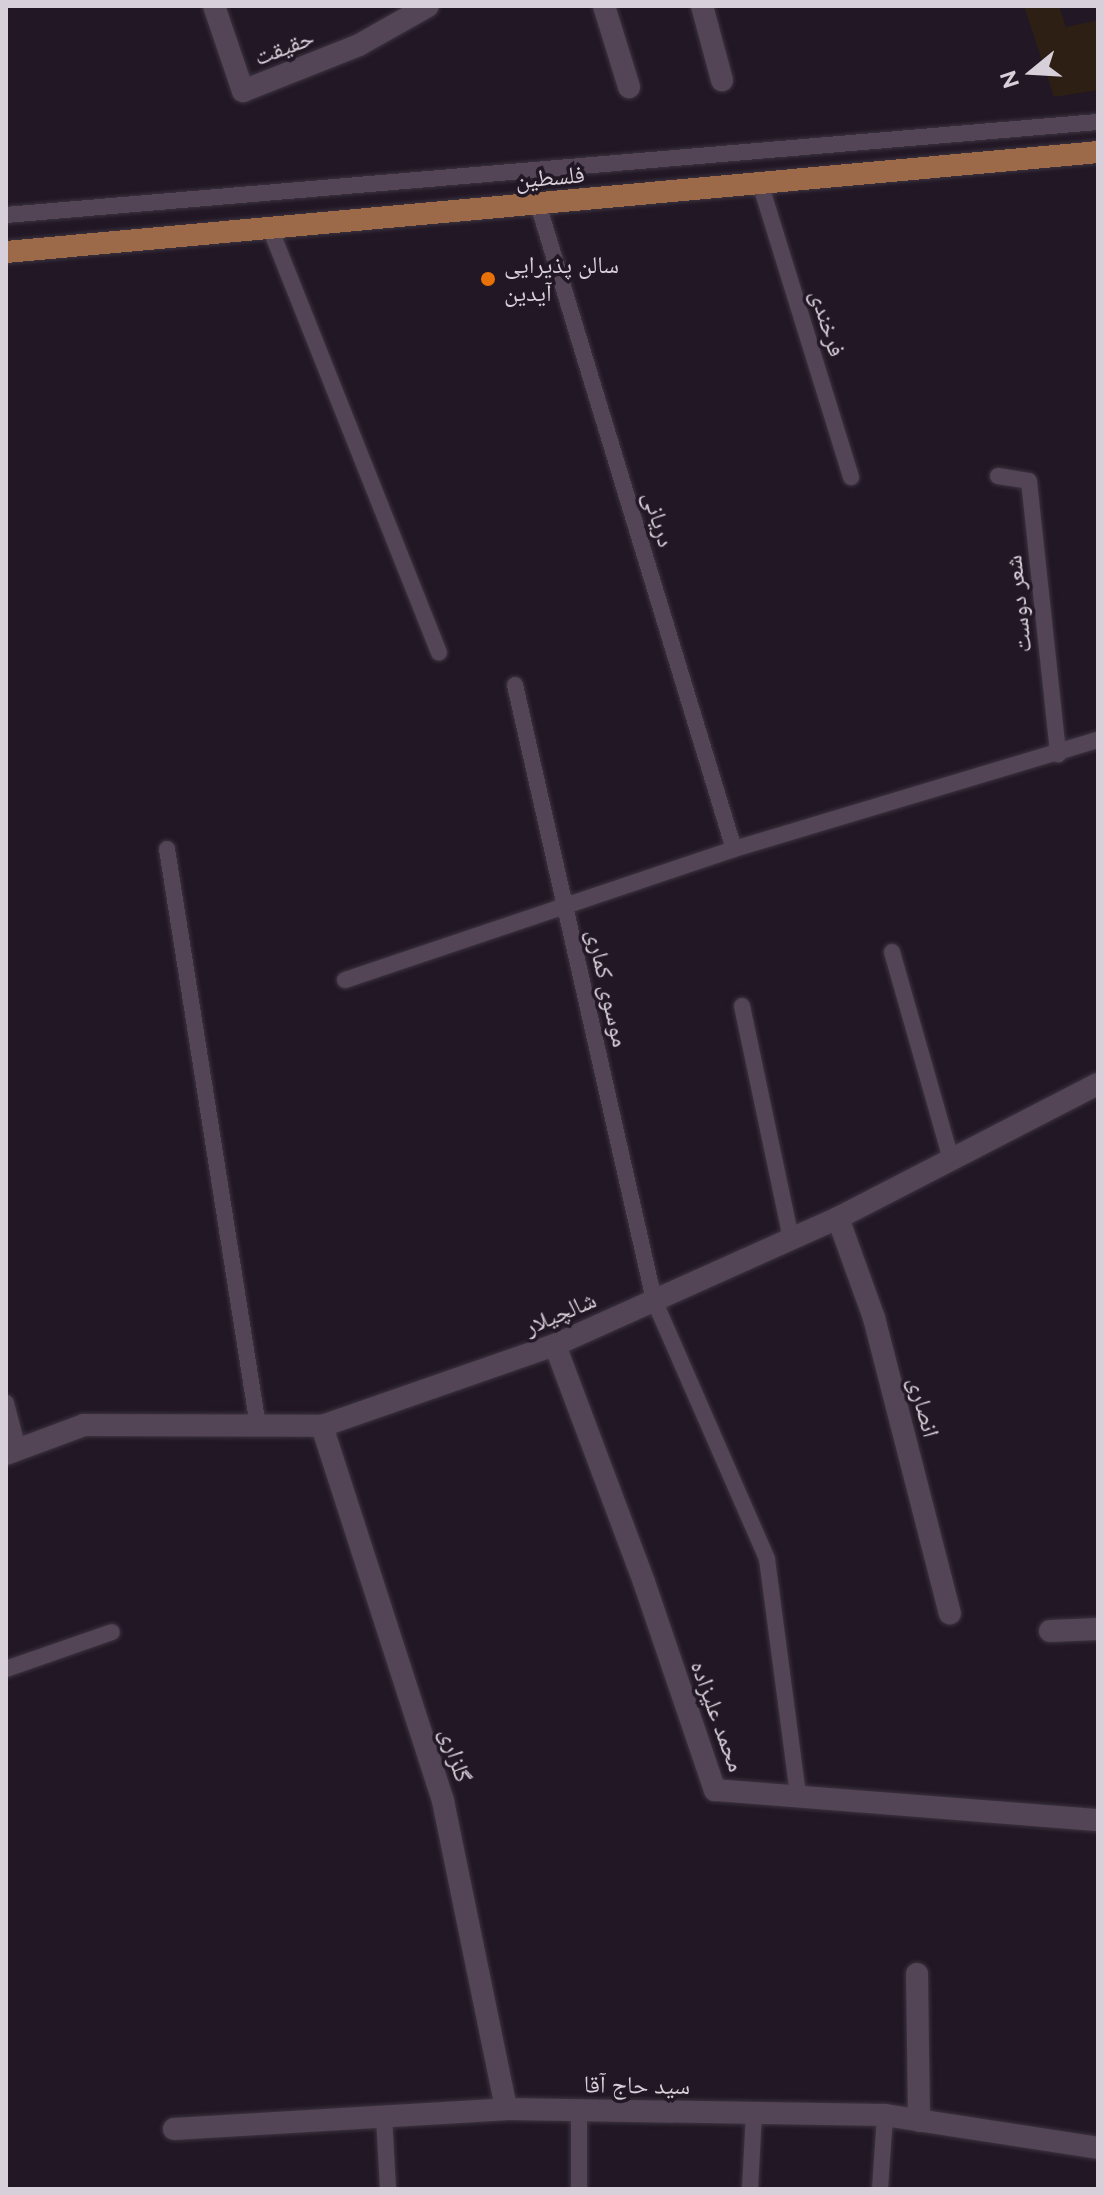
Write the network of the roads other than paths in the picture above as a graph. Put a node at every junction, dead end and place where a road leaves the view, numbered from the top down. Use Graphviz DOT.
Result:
graph roads {
  1 [pos="214,6"];
  2 [pos="428,6"];
  3 [pos="604,6"];
  4 [pos="702,6"];
  5 [pos="722,80"];
  6 [pos="629,87"];
  7 [pos="1098,122"];
  8 [pos="1098,152"];
  9 [pos="760,183"];
  10 [pos="538,204"];
  11 [pos="6,215"];
  12 [pos="270,228"];
  13 [pos="6,252"];
  14 [pos="998,476"];
  15 [pos="851,477"];
  16 [pos="439,653"];
  17 [pos="515,685"];
  18 [pos="1098,740"];
  19 [pos="1058,754"];
  20 [pos="167,849"];
  21 [pos="734,849"];
  22 [pos="565,907"];
  23 [pos="892,952"];
  24 [pos="345,980"];
  25 [pos="742,1006"];
  26 [pos="1098,1084"];
  27 [pos="951,1159"];
  28 [pos="838,1218"];
  29 [pos="791,1239"];
  30 [pos="654,1300"];
  31 [pos="555,1345"];
  32 [pos="6,1403"];
  33 [pos="258,1426"];
  34 [pos="322,1426"];
  35 [pos="12,1451"];
  36 [pos="950,1613"];
  37 [pos="1098,1629"];
  38 [pos="1050,1631"];
  39 [pos="112,1632"];
  40 [pos="6,1669"];
  41 [pos="798,1796"];
  42 [pos="1098,1820"];
  43 [pos="917,1974"];
  44 [pos="506,2109"];
  45 [pos="579,2111"];
  46 [pos="754,2113"];
  47 [pos="885,2115"];
  48 [pos="384,2117"];
  49 [pos="919,2121"];
  50 [pos="174,2129"];
  51 [pos="1098,2148"];
  52 [pos="388,2189"];
  53 [pos="579,2189"];
  54 [pos="750,2189"];
  55 [pos="880,2189"];
  1 -- 2 [label="street, حقیقت"];
  3 -- 6 [label="street"];
  4 -- 5 [label="street"];
  7 -- 11 [label="lane"];
  8 -- 9 [label="main road, فلسطین"];
  9 -- 10 [label="main road, فلسطین"];
  9 -- 15 [label="lane, فرخندی"];
  10 -- 12 [label="main road, فلسطین"];
  10 -- 21 [label="lane, دریانی"];
  12 -- 13 [label="main road, فلسطین"];
  12 -- 16 [label="lane"];
  14 -- 19 [label="lane, شعر دوست"];
  17 -- 22 [label="lane, موسوی کماری"];
  18 -- 19 [label="lane"];
  19 -- 21 [label="lane"];
  20 -- 33 [label="lane"];
  21 -- 22 [label="lane"];
  22 -- 24 [label="lane"];
  22 -- 30 [label="lane, موسوی کماری"];
  23 -- 27 [label="lane"];
  25 -- 29 [label="lane"];
  26 -- 27 [label="street, شالچیلار"];
  27 -- 28 [label="street, شالچیلار"];
  28 -- 29 [label="street, شالچیلار"];
  28 -- 36 [label="street, انصاری"];
  29 -- 30 [label="street, شالچیلار"];
  30 -- 31 [label="street, شالچیلار"];
  30 -- 41 [label="lane, موسوی کماری"];
  31 -- 34 [label="street, شالچیلار"];
  31 -- 41 [label="street, محمد علیزاده"];
  32 -- 35 [label="lane"];
  33 -- 34 [label="street, شالچیلار"];
  33 -- 35 [label="street, شالچیلار"];
  34 -- 44 [label="street, گلزاری"];
  37 -- 38 [label="street"];
  39 -- 40 [label="lane"];
  41 -- 42 [label="street, محمد علیزاده"];
  43 -- 49 [label="street"];
  44 -- 45 [label="street, سید حاج آقا"];
  44 -- 48 [label="street, سید حاج آقا"];
  45 -- 46 [label="street, سید حاج آقا"];
  45 -- 53 [label="lane"];
  46 -- 47 [label="street, سید حاج آقا"];
  46 -- 54 [label="lane"];
  47 -- 49 [label="street, سید حاج آقا"];
  47 -- 55 [label="lane"];
  48 -- 50 [label="street, سید حاج آقا"];
  48 -- 52 [label="lane"];
  49 -- 51 [label="street, سید حاج آقا"];
}
